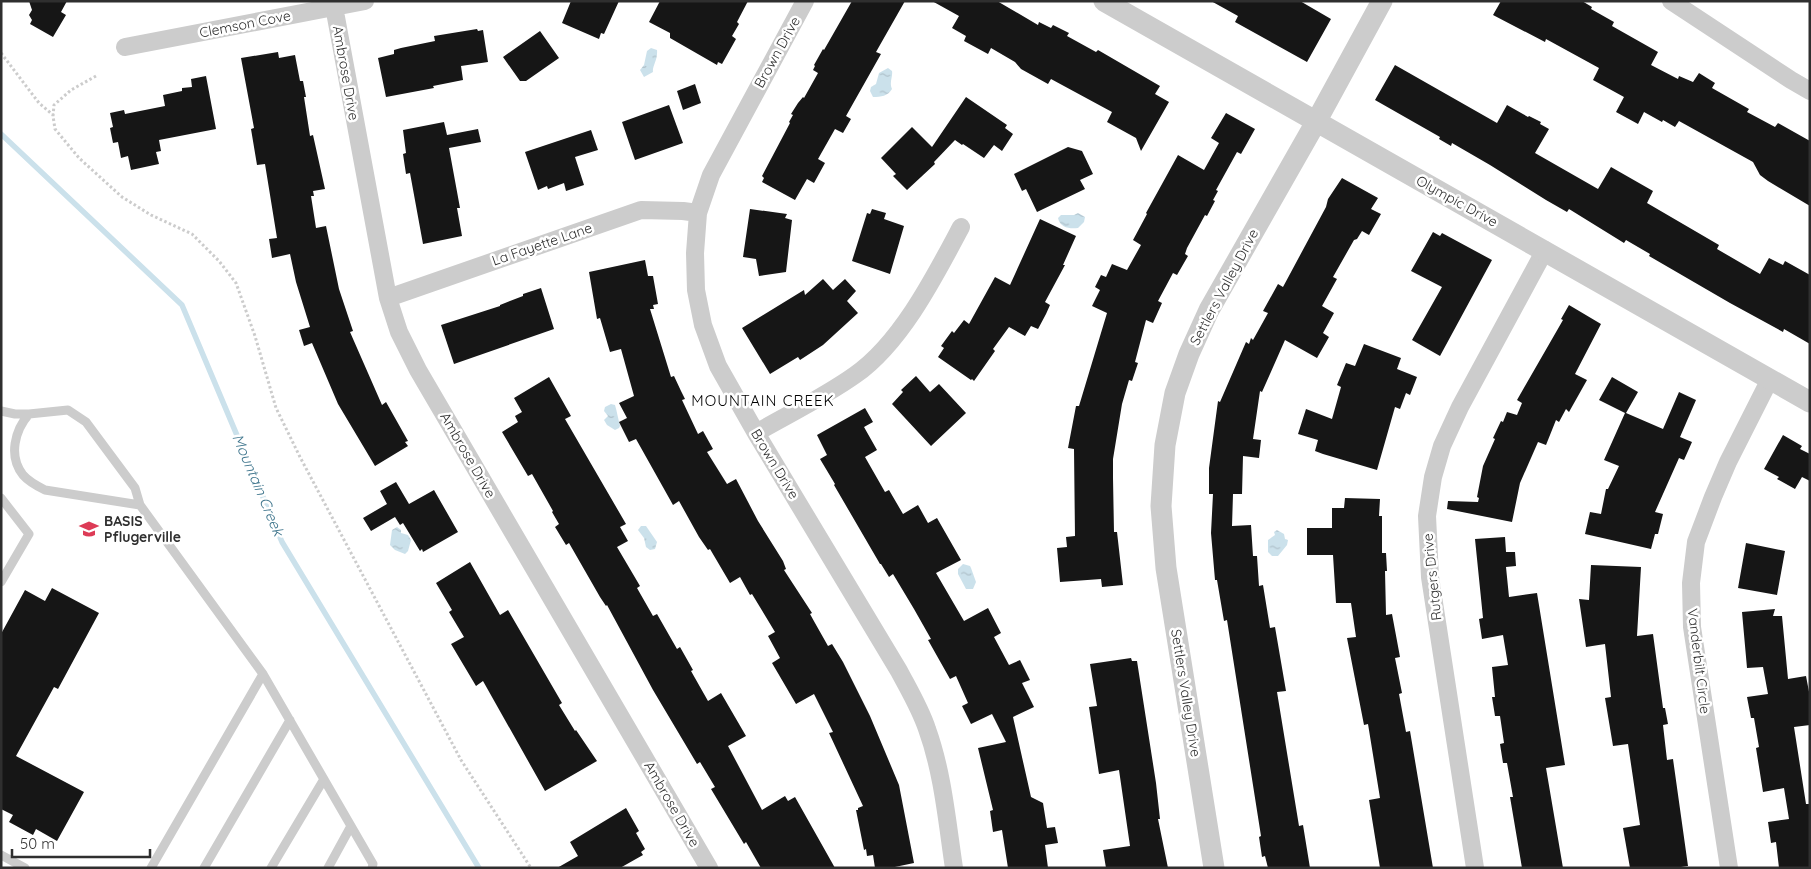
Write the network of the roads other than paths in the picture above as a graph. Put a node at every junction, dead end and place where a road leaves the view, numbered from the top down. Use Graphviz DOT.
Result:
graph roads {
  1 [pos="365,1"];
  2 [pos="805,1"];
  3 [pos="1104,1"];
  4 [pos="1382,1"];
  5 [pos="1676,2"];
  6 [pos="334,4"];
  7 [pos="126,47"];
  8 [pos="1810,91"];
  9 [pos="1316,122"];
  10 [pos="698,214"];
  11 [pos="961,227"];
  12 [pos="1544,250"];
  13 [pos="388,298"];
  14 [pos="1770,380"];
  15 [pos="1810,402"];
  16 [pos="1,411"];
  17 [pos="29,414"];
  18 [pos="756,433"];
  19 [pos="1,498"];
  20 [pos="140,505"];
  21 [pos="1,582"];
  22 [pos="264,674"];
  23 [pos="290,720"];
  24 [pos="324,779"];
  25 [pos="352,826"];
  26 [pos="1,855"];
  27 [pos="24,868"];
  28 [pos="151,868"];
  29 [pos="204,868"];
  30 [pos="271,868"];
  31 [pos="328,868"];
  32 [pos="372,868"];
  33 [pos="709,868"];
  34 [pos="954,868"];
  35 [pos="1214,868"];
  36 [pos="1475,868"];
  37 [pos="1729,868"];
  1 -- 6 [label="street, Clemson Cove"];
  2 -- 10 [label="street, Brown Drive"];
  3 -- 9 [label="street, Olympic Drive"];
  4 -- 9 [label="street, Settlers Valley Drive"];
  5 -- 8 [label="street"];
  6 -- 7 [label="street, Clemson Cove"];
  6 -- 13 [label="street, Ambrose Drive"];
  9 -- 12 [label="street, Olympic Drive"];
  9 -- 35 [label="street, Settlers Valley Drive"];
  10 -- 13 [label="street, La Fayette Lane"];
  10 -- 18 [label="street, Brown Drive"];
  11 -- 18 [label="street"];
  12 -- 14 [label="street, Olympic Drive"];
  12 -- 36 [label="street, Rutgers Drive"];
  13 -- 33 [label="street, Ambrose Drive"];
  14 -- 15 [label="street, Olympic Drive"];
  14 -- 37 [label="street, Vanderbilt Circle"];
  16 -- 17 [label="lane"];
  17 -- 20 [label="lane"];
  17 -- 20 [label="lane"];
  18 -- 34 [label="street, Brown Drive"];
  19 -- 21 [label="lane"];
  20 -- 22 [label="lane"];
  22 -- 23 [label="lane"];
  22 -- 28 [label="lane"];
  23 -- 24 [label="lane"];
  23 -- 29 [label="lane"];
  24 -- 25 [label="lane"];
  24 -- 30 [label="lane"];
  25 -- 31 [label="lane"];
  25 -- 32 [label="lane"];
  26 -- 27 [label="lane"];
}
